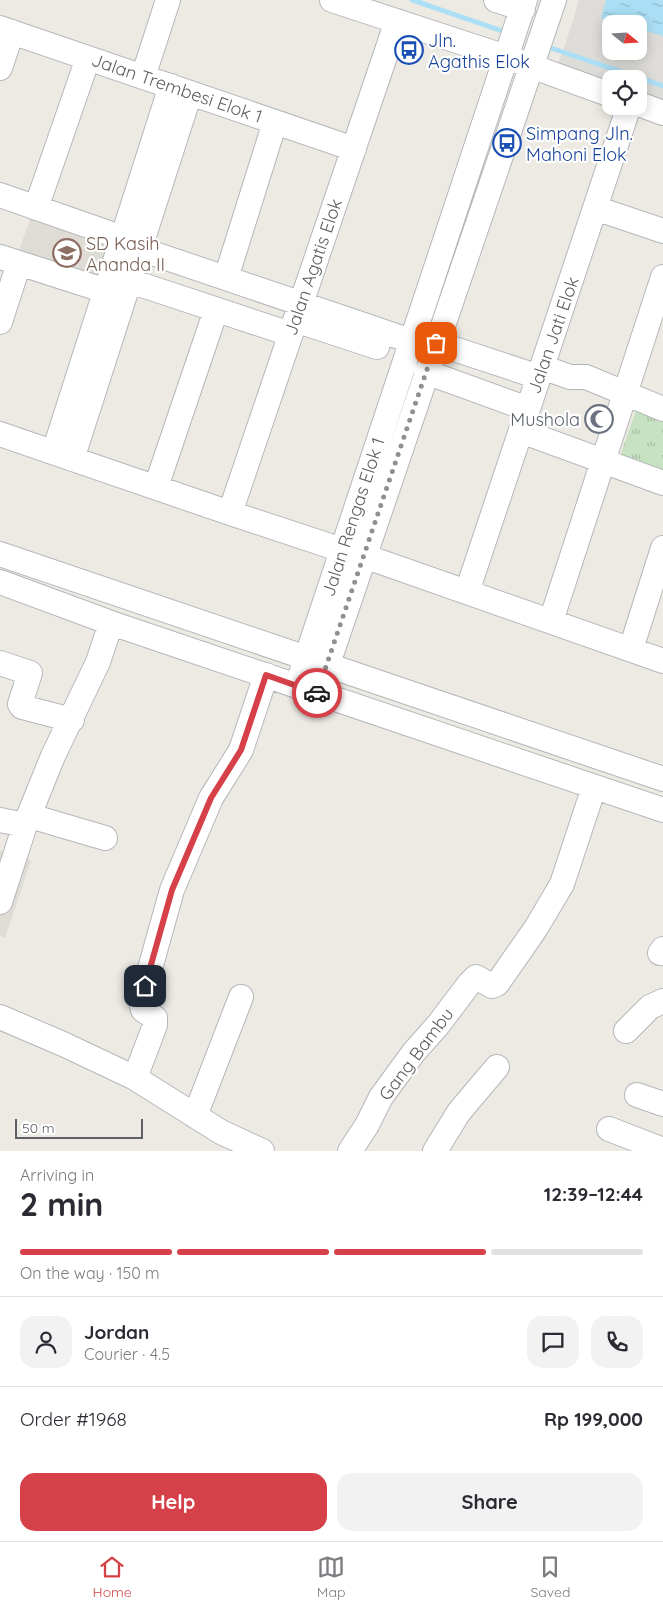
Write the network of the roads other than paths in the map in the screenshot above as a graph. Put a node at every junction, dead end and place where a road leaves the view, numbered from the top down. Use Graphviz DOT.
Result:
graph roads {
  1 [pos="168,0"];
  2 [pos="332,0"];
  3 [pos="496,0"];
  4 [pos="554,0"];
  5 [pos="522,10"];
  6 [pos="397,21"];
  7 [pos="6,30"];
  8 [pos="508,52"];
  9 [pos="88,58"];
  10 [pos="533,62"];
  11 [pos="0,68"];
  12 [pos="143,77"];
  13 [pos="181,90"];
  14 [pos="602,91"];
  15 [pos="647,107"];
  16 [pos="663,113"];
  17 [pos="626,115"];
  18 [pos="275,122"];
  19 [pos="354,148"];
  20 [pos="0,195"];
  21 [pos="36,208"];
  22 [pos="595,208"];
  23 [pos="663,231"];
  24 [pos="131,243"];
  25 [pos="10,260"];
  26 [pos="663,277"];
  27 [pos="226,278"];
  28 [pos="130,281"];
  29 [pos="106,290"];
  30 [pos="216,310"];
  31 [pos="296,319"];
  32 [pos="0,322"];
  33 [pos="409,348"];
  34 [pos="431,357"];
  35 [pos="540,372"];
  36 [pos="624,393"];
  37 [pos="663,408"];
  38 [pos="524,420"];
  39 [pos="0,434"];
  40 [pos="63,456"];
  41 [pos="603,461"];
  42 [pos="663,483"];
  43 [pos="156,487"];
  44 [pos="230,513"];
  45 [pos="663,548"];
  46 [pos="353,553"];
  47 [pos="0,554"];
  48 [pos="0,582"];
  49 [pos="467,592"];
  50 [pos="551,621"];
  51 [pos="111,623"];
  52 [pos="631,649"];
  53 [pos="663,661"];
  54 [pos="0,662"];
  55 [pos="317,662"];
  56 [pos="266,675"];
  57 [pos="308,690"];
  58 [pos="72,720"];
  59 [pos="663,779"];
  60 [pos="594,787"];
  61 [pos="663,810"];
  62 [pos="0,820"];
  63 [pos="28,821"];
  64 [pos="105,838"];
  65 [pos="0,902"];
  66 [pos="241,996"];
  67 [pos="663,1001"];
  68 [pos="0,1017"];
  69 [pos="626,1031"];
  70 [pos="497,1067"];
  71 [pos="135,1078"];
  72 [pos="195,1116"];
  73 [pos="609,1130"];
  74 [pos="663,1150"];
  75 [pos="262,1151"];
  76 [pos="350,1151"];
  77 [pos="435,1151"];
  1 -- 12 [label="street"];
  2 -- 6 [label="street"];
  3 -- 5 [label="street"];
  4 -- 10 [label="street, Jalan Rengas Elok 1"];
  5 -- 8 [label="street, Jalan Rengas Elok 1"];
  6 -- 8 [label="street"];
  6 -- 19 [label="street, Jalan Agatis Elok"];
  7 -- 9 [label="street, Jalan Trembesi Elok 1"];
  7 -- 11 [label="street"];
  8 -- 10 [label="street"];
  8 -- 33 [label="street, Jalan Rengas Elok 1"];
  9 -- 12 [label="street, Jalan Trembesi Elok 1"];
  9 -- 21 [label="street"];
  10 -- 14 [label="street"];
  10 -- 34 [label="street, Jalan Rengas Elok 1"];
  12 -- 13 [label="street, Jalan Trembesi Elok 1"];
  13 -- 18 [label="street, Jalan Trembesi Elok 1"];
  13 -- 24 [label="street"];
  15 -- 16 [label="street"];
  17 -- 22 [label="street, Jalan Jati Elok"];
  18 -- 19 [label="street, Jalan Trembesi Elok 1"];
  18 -- 27 [label="street"];
  19 -- 31 [label="street, Jalan Agatis Elok"];
  20 -- 21 [label="street"];
  21 -- 24 [label="street"];
  22 -- 23 [label="street"];
  22 -- 35 [label="street, Jalan Jati Elok"];
  24 -- 27 [label="street"];
  24 -- 28 [label="street"];
  24 -- 29 [label="street"];
  25 -- 29 [label="street"];
  25 -- 32 [label="street"];
  26 -- 36 [label="street"];
  27 -- 31 [label="street"];
  28 -- 30 [label="street"];
  28 -- 40 [label="street"];
  29 -- 40 [label="street"];
  30 -- 31 [label="street"];
  30 -- 43 [label="street"];
  31 -- 33 [label="street"];
  31 -- 44 [label="street, Jalan Agatis Elok"];
  33 -- 34 [label="street"];
  33 -- 46 [label="street, Jalan Rengas Elok 1"];
  34 -- 35 [label="street"];
  34 -- 38 [label="street"];
  34 -- 46 [label="street, Jalan Rengas Elok 1"];
  35 -- 36 [label="street"];
  35 -- 38 [label="street, Jalan Jati Elok"];
  36 -- 37 [label="street"];
  36 -- 41 [label="street"];
  38 -- 41 [label="street"];
  38 -- 49 [label="street, Jalan Jati Elok"];
  39 -- 40 [label="street"];
  40 -- 43 [label="street"];
  41 -- 42 [label="street"];
  41 -- 50 [label="street"];
  43 -- 44 [label="street"];
  44 -- 46 [label="street"];
  45 -- 52 [label="street"];
  46 -- 49 [label="street"];
  46 -- 55 [label="street, Jalan Rengas Elok 1"];
  47 -- 55 [label="street"];
  48 -- 51 [label="street"];
  49 -- 50 [label="street"];
  50 -- 52 [label="street"];
  51 -- 56 [label="street"];
  51 -- 58 [label="street"];
  52 -- 53 [label="street"];
  54 -- 58 [label="street"];
  55 -- 57 [label="street, Jalan Rengas Elok 1"];
  55 -- 59 [label="street"];
  56 -- 57 [label="street"];
  56 -- 71 [label="street"];
  57 -- 60 [label="street"];
  58 -- 63 [label="street"];
  60 -- 61 [label="street"];
  60 -- 76 [label="street, Gang Bambu"];
  62 -- 63 [label="street"];
  63 -- 64 [label="street"];
  63 -- 65 [label="street"];
  66 -- 72 [label="street"];
  67 -- 69 [label="street"];
  68 -- 71 [label="street"];
  70 -- 77 [label="street"];
  71 -- 72 [label="street"];
  72 -- 75 [label="street"];
  73 -- 74 [label="street"];
}
